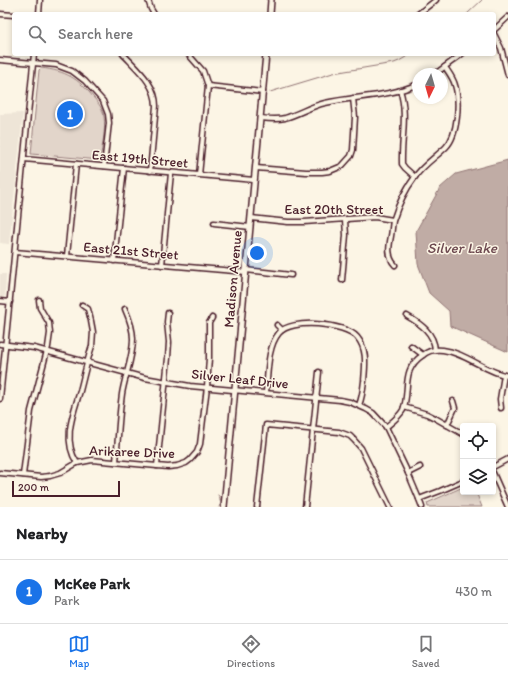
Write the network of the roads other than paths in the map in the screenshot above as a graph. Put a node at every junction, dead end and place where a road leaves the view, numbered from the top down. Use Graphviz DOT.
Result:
graph roads {
  1 [pos="40,0"];
  2 [pos="148,0"];
  3 [pos="271,0"];
  4 [pos="436,0"];
  5 [pos="38,12"];
  6 [pos="153,12"];
  7 [pos="270,12"];
  8 [pos="421,12"];
  9 [pos="0,14"];
  10 [pos="12,16"];
  11 [pos="508,17"];
  12 [pos="496,28"];
  13 [pos="496,38"];
  14 [pos="34,56"];
  15 [pos="125,56"];
  16 [pos="190,56"];
  17 [pos="266,56"];
  18 [pos="459,56"];
  19 [pos="0,60"];
  20 [pos="33,63"];
  21 [pos="445,67"];
  22 [pos="508,76"];
  23 [pos="208,86"];
  24 [pos="412,86"];
  25 [pos="400,90"];
  26 [pos="263,92"];
  27 [pos="353,98"];
  28 [pos="260,118"];
  29 [pos="24,159"];
  30 [pos="76,164"];
  31 [pos="104,166"];
  32 [pos="124,168"];
  33 [pos="256,168"];
  34 [pos="150,171"];
  35 [pos="171,173"];
  36 [pos="199,175"];
  37 [pos="415,177"];
  38 [pos="254,180"];
  39 [pos="251,218"];
  40 [pos="345,220"];
  41 [pos="393,220"];
  42 [pos="214,223"];
  43 [pos="250,227"];
  44 [pos="15,252"];
  45 [pos="67,256"];
  46 [pos="114,260"];
  47 [pos="162,265"];
  48 [pos="395,265"];
  49 [pos="246,271"];
  50 [pos="291,275"];
  51 [pos="342,280"];
  52 [pos="39,300"];
  53 [pos="0,301"];
  54 [pos="10,302"];
  55 [pos="82,305"];
  56 [pos="125,309"];
  57 [pos="168,313"];
  58 [pos="407,316"];
  59 [pos="212,318"];
  60 [pos="277,325"];
  61 [pos="282,330"];
  62 [pos="0,344"];
  63 [pos="6,345"];
  64 [pos="411,346"];
  65 [pos="435,350"];
  66 [pos="47,351"];
  67 [pos="423,355"];
  68 [pos="87,362"];
  69 [pos="126,372"];
  70 [pos="319,372"];
  71 [pos="506,375"];
  72 [pos="165,382"];
  73 [pos="207,387"];
  74 [pos="235,390"];
  75 [pos="266,392"];
  76 [pos="0,398"];
  77 [pos="316,398"];
  78 [pos="454,401"];
  79 [pos="359,405"];
  80 [pos="404,407"];
  81 [pos="501,408"];
  82 [pos="447,425"];
  83 [pos="386,427"];
  84 [pos="313,429"];
  85 [pos="460,432"];
  86 [pos="508,459"];
  87 [pos="116,462"];
  88 [pos="77,463"];
  89 [pos="496,465"];
  90 [pos="157,466"];
  91 [pos="420,467"];
  92 [pos="0,473"];
  93 [pos="408,473"];
  94 [pos="23,475"];
  95 [pos="496,480"];
  96 [pos="460,482"];
  97 [pos="419,499"];
  98 [pos="224,507"];
  99 [pos="257,507"];
  100 [pos="305,507"];
  101 [pos="390,507"];
  102 [pos="422,507"];
  103 [pos="508,507"];
  1 -- 5 [label="street"];
  2 -- 6 [label="street"];
  3 -- 7 [label="main road"];
  4 -- 8 [label="street"];
  9 -- 10 [label="street"];
  11 -- 12 [label="street"];
  13 -- 22 [label="street"];
  14 -- 20 [label="street"];
  15 -- 34 [label="street"];
  16 -- 23 [label="street"];
  17 -- 26 [label="main road, Madison Avenue"];
  18 -- 21 [label="street"];
  19 -- 20 [label="street"];
  20 -- 29 [label="street"];
  20 -- 31 [label="street"];
  21 -- 37 [label="street"];
  23 -- 26 [label="street"];
  23 -- 36 [label="street"];
  24 -- 25 [label="street"];
  25 -- 27 [label="street"];
  25 -- 37 [label="street"];
  26 -- 28 [label="main road, Madison Avenue"];
  27 -- 28 [label="street"];
  27 -- 33 [label="street"];
  28 -- 33 [label="main road, Madison Avenue"];
  29 -- 30 [label="street, East 19th Street"];
  29 -- 44 [label="street"];
  30 -- 31 [label="street, East 19th Street"];
  30 -- 45 [label="street"];
  31 -- 32 [label="street, East 19th Street"];
  32 -- 34 [label="street, East 19th Street"];
  32 -- 46 [label="street"];
  33 -- 38 [label="main road, Madison Avenue"];
  34 -- 35 [label="street, East 19th Street"];
  35 -- 36 [label="street, East 19th Street"];
  35 -- 47 [label="street"];
  36 -- 38 [label="street, East 19th Street"];
  37 -- 41 [label="street"];
  38 -- 39 [label="main road, Madison Avenue"];
  39 -- 40 [label="street, East 20th Street"];
  39 -- 43 [label="main road, Madison Avenue"];
  40 -- 41 [label="street, East 20th Street"];
  40 -- 51 [label="street"];
  41 -- 48 [label="street"];
  42 -- 43 [label="street"];
  43 -- 49 [label="main road, Madison Avenue"];
  44 -- 45 [label="street, East 21st Street"];
  44 -- 54 [label="street"];
  45 -- 46 [label="street, East 21st Street"];
  46 -- 47 [label="street, East 21st Street"];
  47 -- 49 [label="street, East 21st Street"];
  49 -- 50 [label="street, East 21st Street"];
  49 -- 74 [label="main road, Madison Avenue"];
  52 -- 66 [label="street"];
  53 -- 54 [label="street"];
  54 -- 63 [label="street"];
  55 -- 68 [label="street"];
  56 -- 69 [label="street"];
  57 -- 72 [label="street"];
  58 -- 65 [label="street"];
  59 -- 73 [label="street, Arikaree Drive"];
  60 -- 61 [label="street"];
  61 -- 75 [label="street"];
  61 -- 79 [label="street"];
  62 -- 63 [label="street, Silver Leaf Drive"];
  63 -- 66 [label="street, Silver Leaf Drive"];
  63 -- 76 [label="street"];
  64 -- 67 [label="street"];
  65 -- 67 [label="street"];
  65 -- 71 [label="street"];
  66 -- 68 [label="street, Silver Leaf Drive"];
  66 -- 94 [label="street"];
  67 -- 80 [label="street"];
  68 -- 69 [label="street, Silver Leaf Drive"];
  68 -- 88 [label="street"];
  69 -- 72 [label="street, Silver Leaf Drive"];
  69 -- 87 [label="street"];
  70 -- 77 [label="street"];
  71 -- 81 [label="street"];
  72 -- 73 [label="street, Silver Leaf Drive"];
  72 -- 90 [label="street"];
  73 -- 74 [label="street, Silver Leaf Drive"];
  73 -- 90 [label="street, Arikaree Drive"];
  74 -- 75 [label="street, Silver Leaf Drive"];
  74 -- 98 [label="main road, Madison Avenue"];
  75 -- 77 [label="street, Silver Leaf Drive"];
  77 -- 79 [label="street, Silver Leaf Drive"];
  77 -- 84 [label="street"];
  78 -- 82 [label="street"];
  79 -- 83 [label="street, Silver Leaf Drive"];
  80 -- 82 [label="street"];
  80 -- 83 [label="street"];
  82 -- 85 [label="street"];
  83 -- 93 [label="street, Silver Leaf Drive"];
  84 -- 99 [label="street"];
  84 -- 100 [label="street"];
  84 -- 101 [label="street"];
  86 -- 89 [label="street"];
  87 -- 88 [label="street, Arikaree Drive"];
  87 -- 90 [label="street, Arikaree Drive"];
  88 -- 94 [label="street, Arikaree Drive"];
  91 -- 93 [label="street"];
  92 -- 94 [label="street, Arikaree Drive"];
  93 -- 97 [label="street, Silver Leaf Drive"];
  95 -- 103 [label="street"];
  96 -- 97 [label="street"];
  97 -- 102 [label="street, Silver Leaf Drive"];
}
